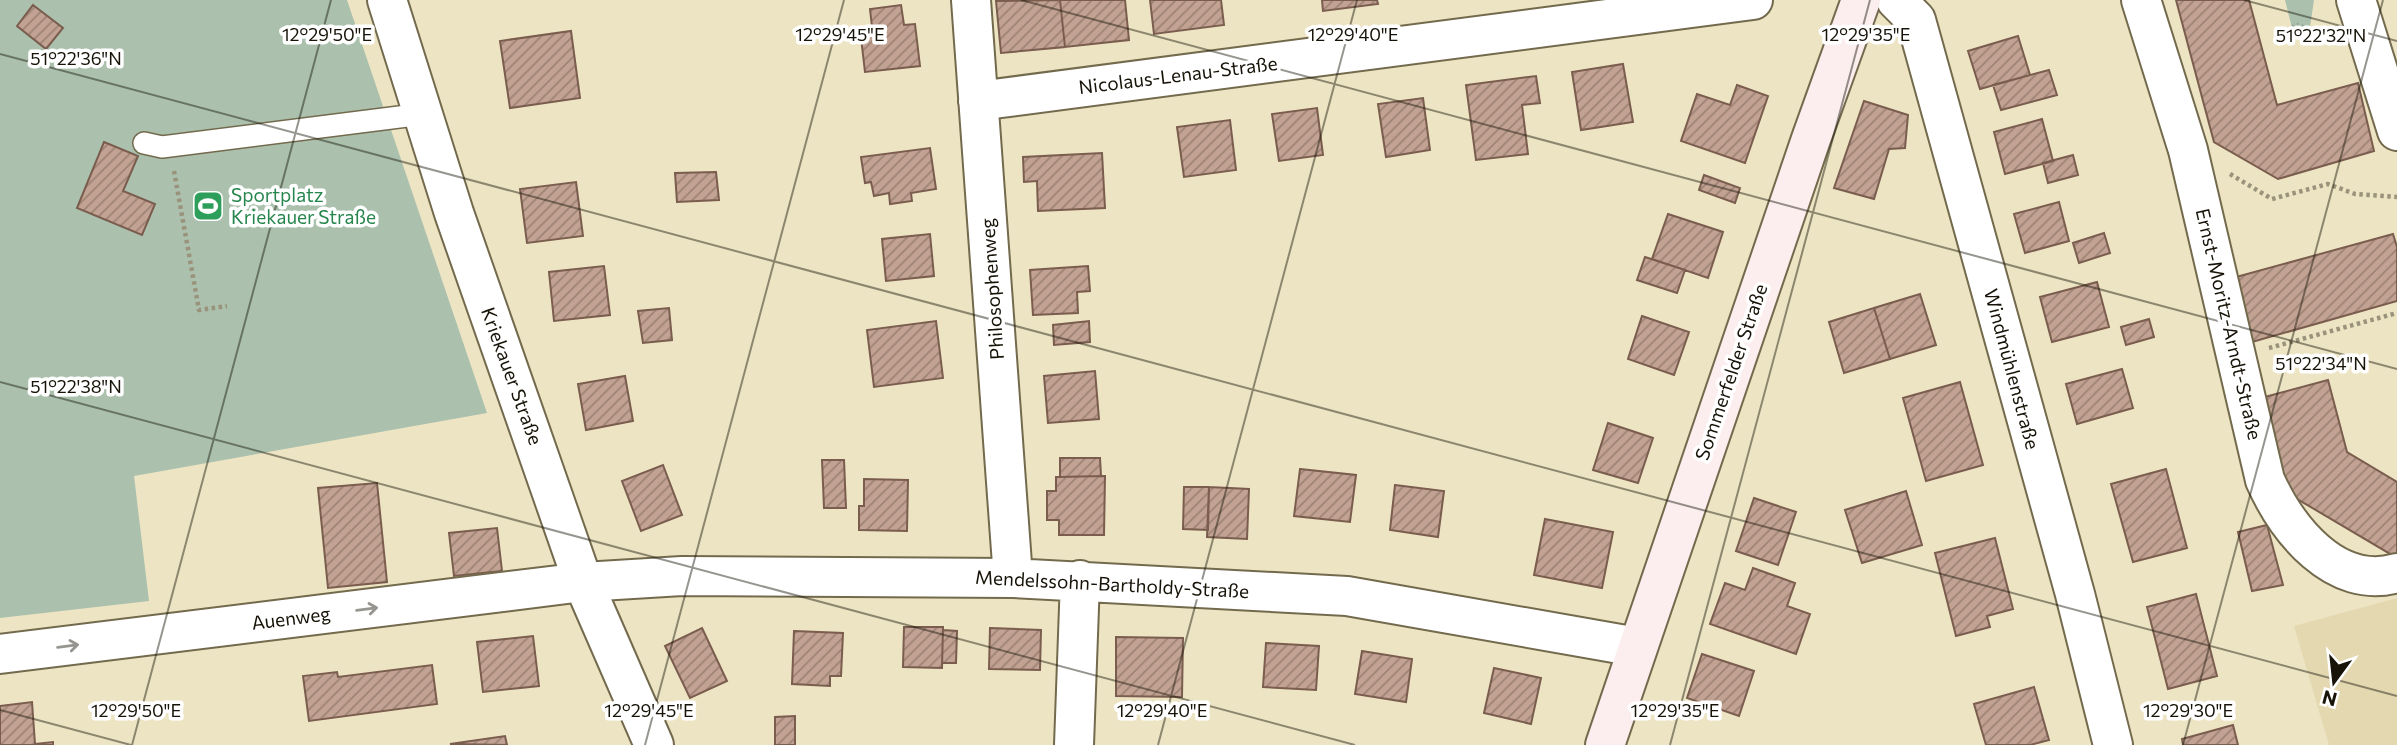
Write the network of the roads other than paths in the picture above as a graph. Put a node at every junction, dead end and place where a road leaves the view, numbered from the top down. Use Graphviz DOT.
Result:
graph roads {
  1 [pos="387,0"];
  2 [pos="971,0"];
  3 [pos="1753,0"];
  4 [pos="1861,0"];
  5 [pos="1896,0"];
  6 [pos="2141,0"];
  7 [pos="2356,0"];
  8 [pos="978,101"];
  9 [pos="423,114"];
  10 [pos="2397,131"];
  11 [pos="144,143"];
  12 [pos="2397,573"];
  13 [pos="1013,578"];
  14 [pos="1080,580"];
  15 [pos="583,582"];
  16 [pos="1637,647"];
  17 [pos="0,653"];
  18 [pos="654,745"];
  19 [pos="1074,745"];
  20 [pos="1605,745"];
  21 [pos="2113,745"];
  1 -- 9 [label="street, Kriekauer Straße"];
  2 -- 8 [label="street, Philosophenweg"];
  3 -- 8 [label="street, Nicolaus-Lenau-Straße"];
  4 -- 16 [label="main road, Sommerfelder Straße"];
  5 -- 21 [label="street, Windmühlenstraße"];
  6 -- 12 [label="street, Ernst-Moritz-Arndt-Straße"];
  7 -- 10 [label="street"];
  8 -- 13 [label="street, Philosophenweg"];
  9 -- 11 [label="lane"];
  9 -- 15 [label="street, Kriekauer Straße"];
  13 -- 14 [label="street, Mendelssohn-Bartholdy-Straße"];
  13 -- 15 [label="street, Mendelssohn-Bartholdy-Straße"];
  14 -- 16 [label="street, Mendelssohn-Bartholdy-Straße"];
  14 -- 19 [label="street"];
  17 -- 15 [label="street, Auenweg, one-way"];
  15 -- 18 [label="street, Kriekauer Straße"];
  16 -- 20 [label="main road, Sommerfelder Straße"];
}
